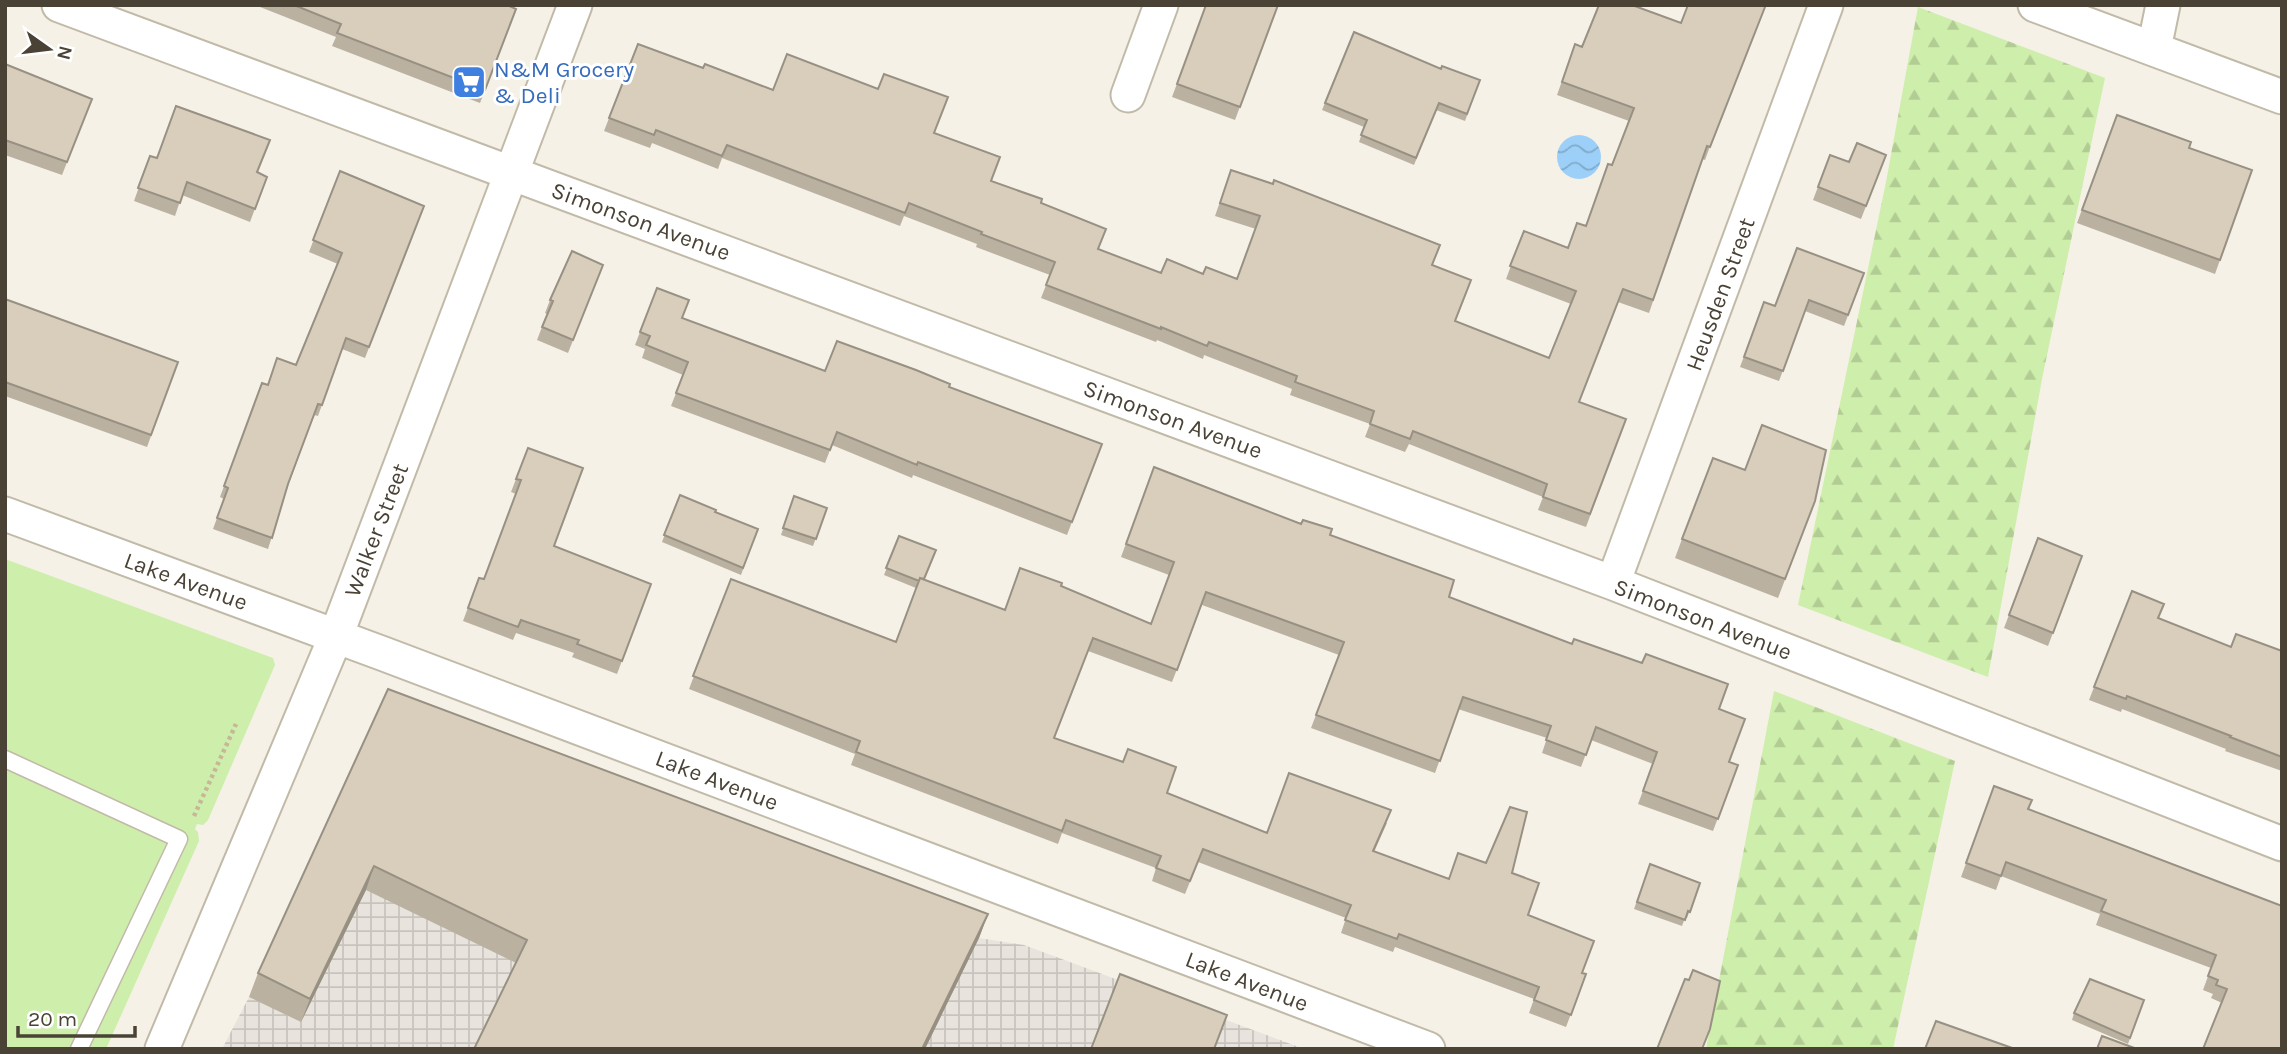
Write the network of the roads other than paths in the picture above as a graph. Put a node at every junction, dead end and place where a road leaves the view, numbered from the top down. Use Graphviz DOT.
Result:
graph roads {
  1 [pos="60,5"];
  2 [pos="575,5"];
  3 [pos="1161,5"];
  4 [pos="1826,5"];
  5 [pos="2035,5"];
  6 [pos="2163,5"];
  7 [pos="2142,44"];
  8 [pos="1128,95"];
  9 [pos="2282,97"];
  10 [pos="512,173"];
  11 [pos="5,514"];
  12 [pos="1613,583"];
  13 [pos="336,636"];
  14 [pos="5,759"];
  15 [pos="2282,844"];
  16 [pos="79,1049"];
  17 [pos="162,1049"];
  18 [pos="1428,1049"];
  1 -- 10 [label="street, Simonson Avenue"];
  2 -- 10 [label="street, Walker Street"];
  3 -- 8 [label="street"];
  4 -- 12 [label="street, Heusden Street"];
  5 -- 7 [label="street"];
  6 -- 7 [label="street"];
  7 -- 9 [label="street"];
  10 -- 12 [label="street, Simonson Avenue"];
  10 -- 13 [label="street, Walker Street"];
  11 -- 13 [label="street, Lake Avenue"];
  12 -- 15 [label="street, Simonson Avenue"];
  13 -- 17 [label="street, Walker Street"];
  13 -- 18 [label="street, Lake Avenue"];
  14 -- 16 [label="lane"];
}
